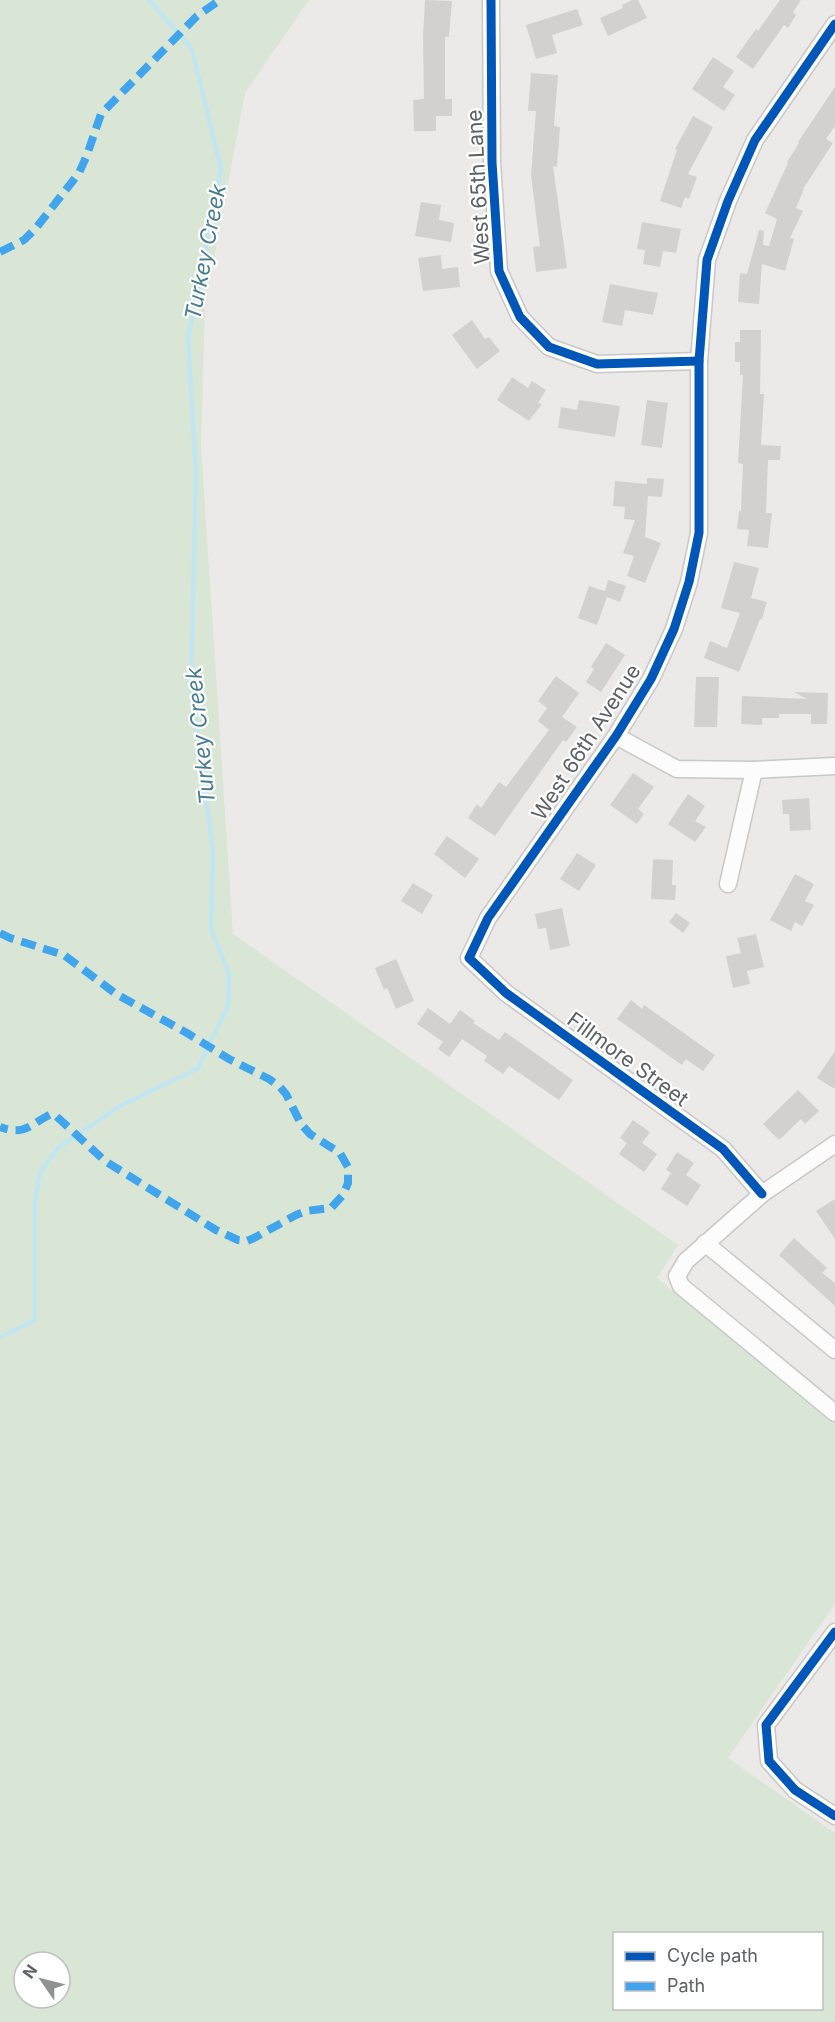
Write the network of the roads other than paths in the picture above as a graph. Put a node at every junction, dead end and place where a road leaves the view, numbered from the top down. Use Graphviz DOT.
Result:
graph roads {
  1 [pos="491,0"];
  2 [pos="835,24"];
  3 [pos="699,361"];
  4 [pos="616,736"];
  5 [pos="835,766"];
  6 [pos="754,770"];
  7 [pos="728,884"];
  8 [pos="469,958"];
  9 [pos="835,1144"];
  10 [pos="762,1194"];
  11 [pos="705,1244"];
  12 [pos="835,1350"];
  13 [pos="835,1413"];
  14 [pos="835,1632"];
  15 [pos="835,1816"];
  1 -- 3 [label="street, West 65th Lane"];
  2 -- 3 [label="street, West 66th Avenue"];
  3 -- 4 [label="street, West 66th Avenue"];
  4 -- 6 [label="street"];
  4 -- 8 [label="street, West 66th Avenue"];
  5 -- 6 [label="street"];
  6 -- 7 [label="street"];
  8 -- 10 [label="street, Fillmore Street"];
  9 -- 10 [label="street"];
  10 -- 11 [label="street"];
  11 -- 12 [label="street"];
  11 -- 13 [label="street"];
  14 -- 15 [label="street"];
}
